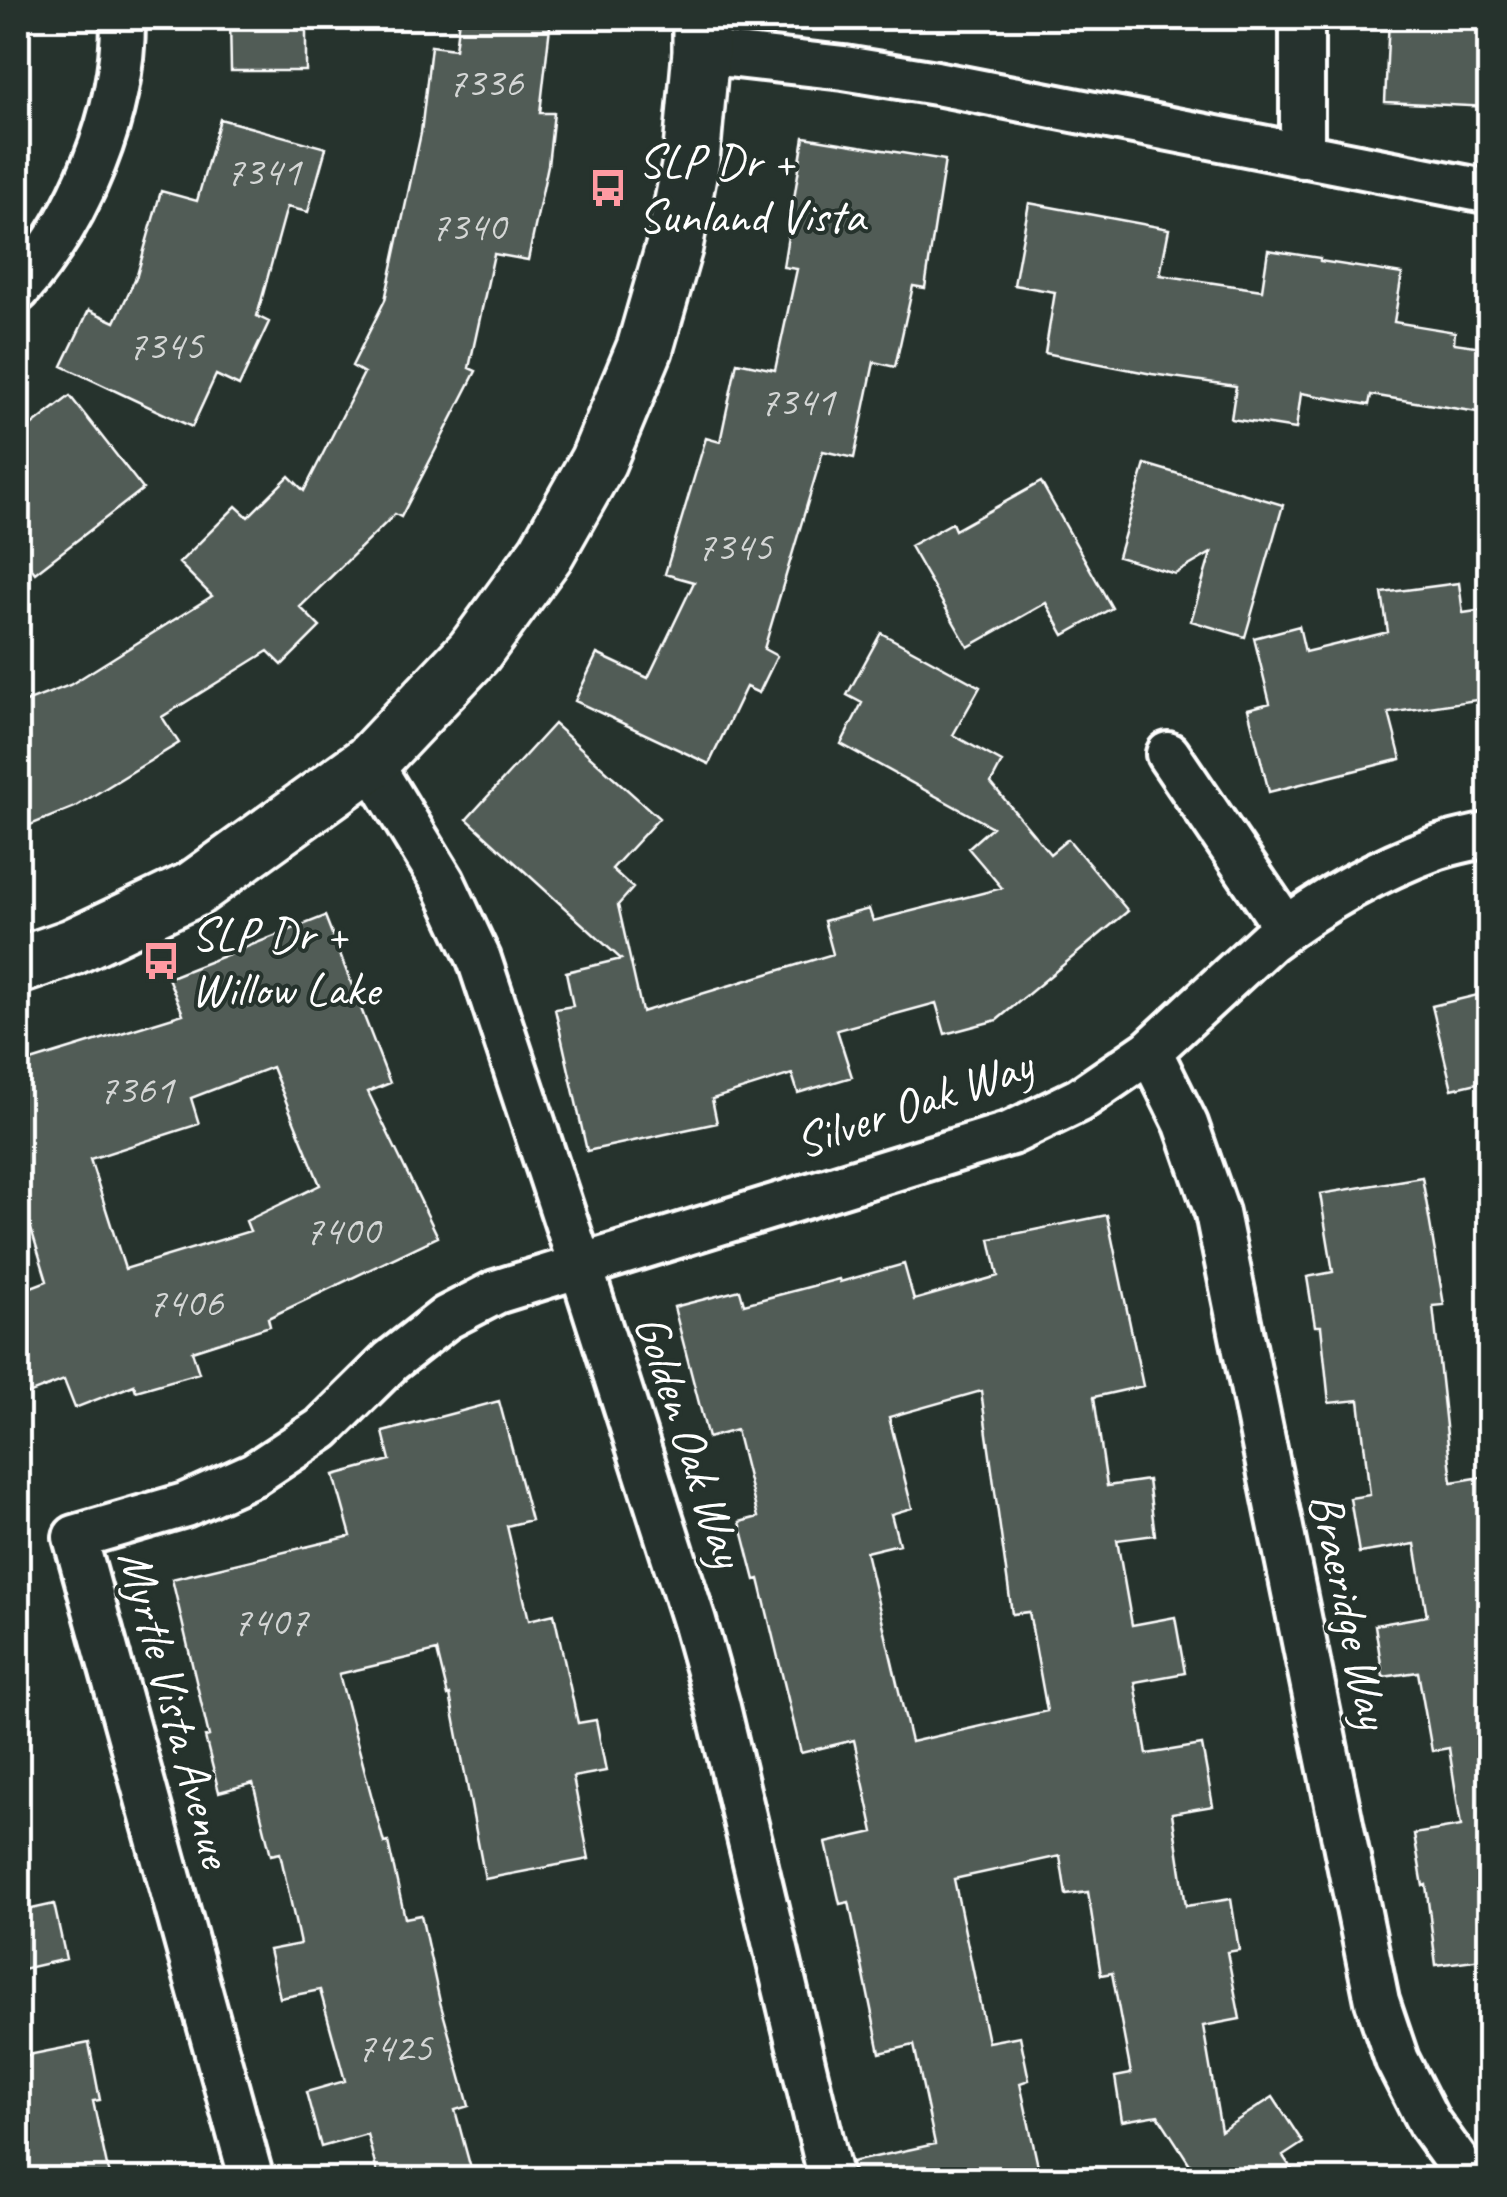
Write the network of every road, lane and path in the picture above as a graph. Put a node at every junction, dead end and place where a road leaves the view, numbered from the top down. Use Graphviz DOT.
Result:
graph roads {
  1 [pos="124,18"];
  2 [pos="1302,18"];
  3 [pos="701,35"];
  4 [pos="1302,156"];
  5 [pos="1490,192"];
  6 [pos="18,290"];
  7 [pos="1168,754"];
  8 [pos="370,762"];
  9 [pos="1490,834"];
  10 [pos="1286,928"];
  11 [pos="18,966"];
  12 [pos="1150,1051"];
  13 [pos="580,1264"];
  14 [pos="252,2180"];
  15 [pos="831,2180"];
  16 [pos="1470,2180"];
  1 -- 6 [label="street"];
  2 -- 4 [label="street"];
  3 -- 4 [label="street"];
  3 -- 8 [label="street"];
  4 -- 5 [label="street"];
  7 -- 10 [label="street"];
  8 -- 11 [label="street"];
  8 -- 13 [label="street, Golden Oak Way"];
  9 -- 10 [label="street, Silver Oak Way"];
  10 -- 12 [label="street, Silver Oak Way"];
  12 -- 13 [label="street, Silver Oak Way"];
  12 -- 16 [label="street, Braeridge Way"];
  13 -- 14 [label="street, Myrtle Vista Avenue"];
  13 -- 15 [label="street, Golden Oak Way"];
}
